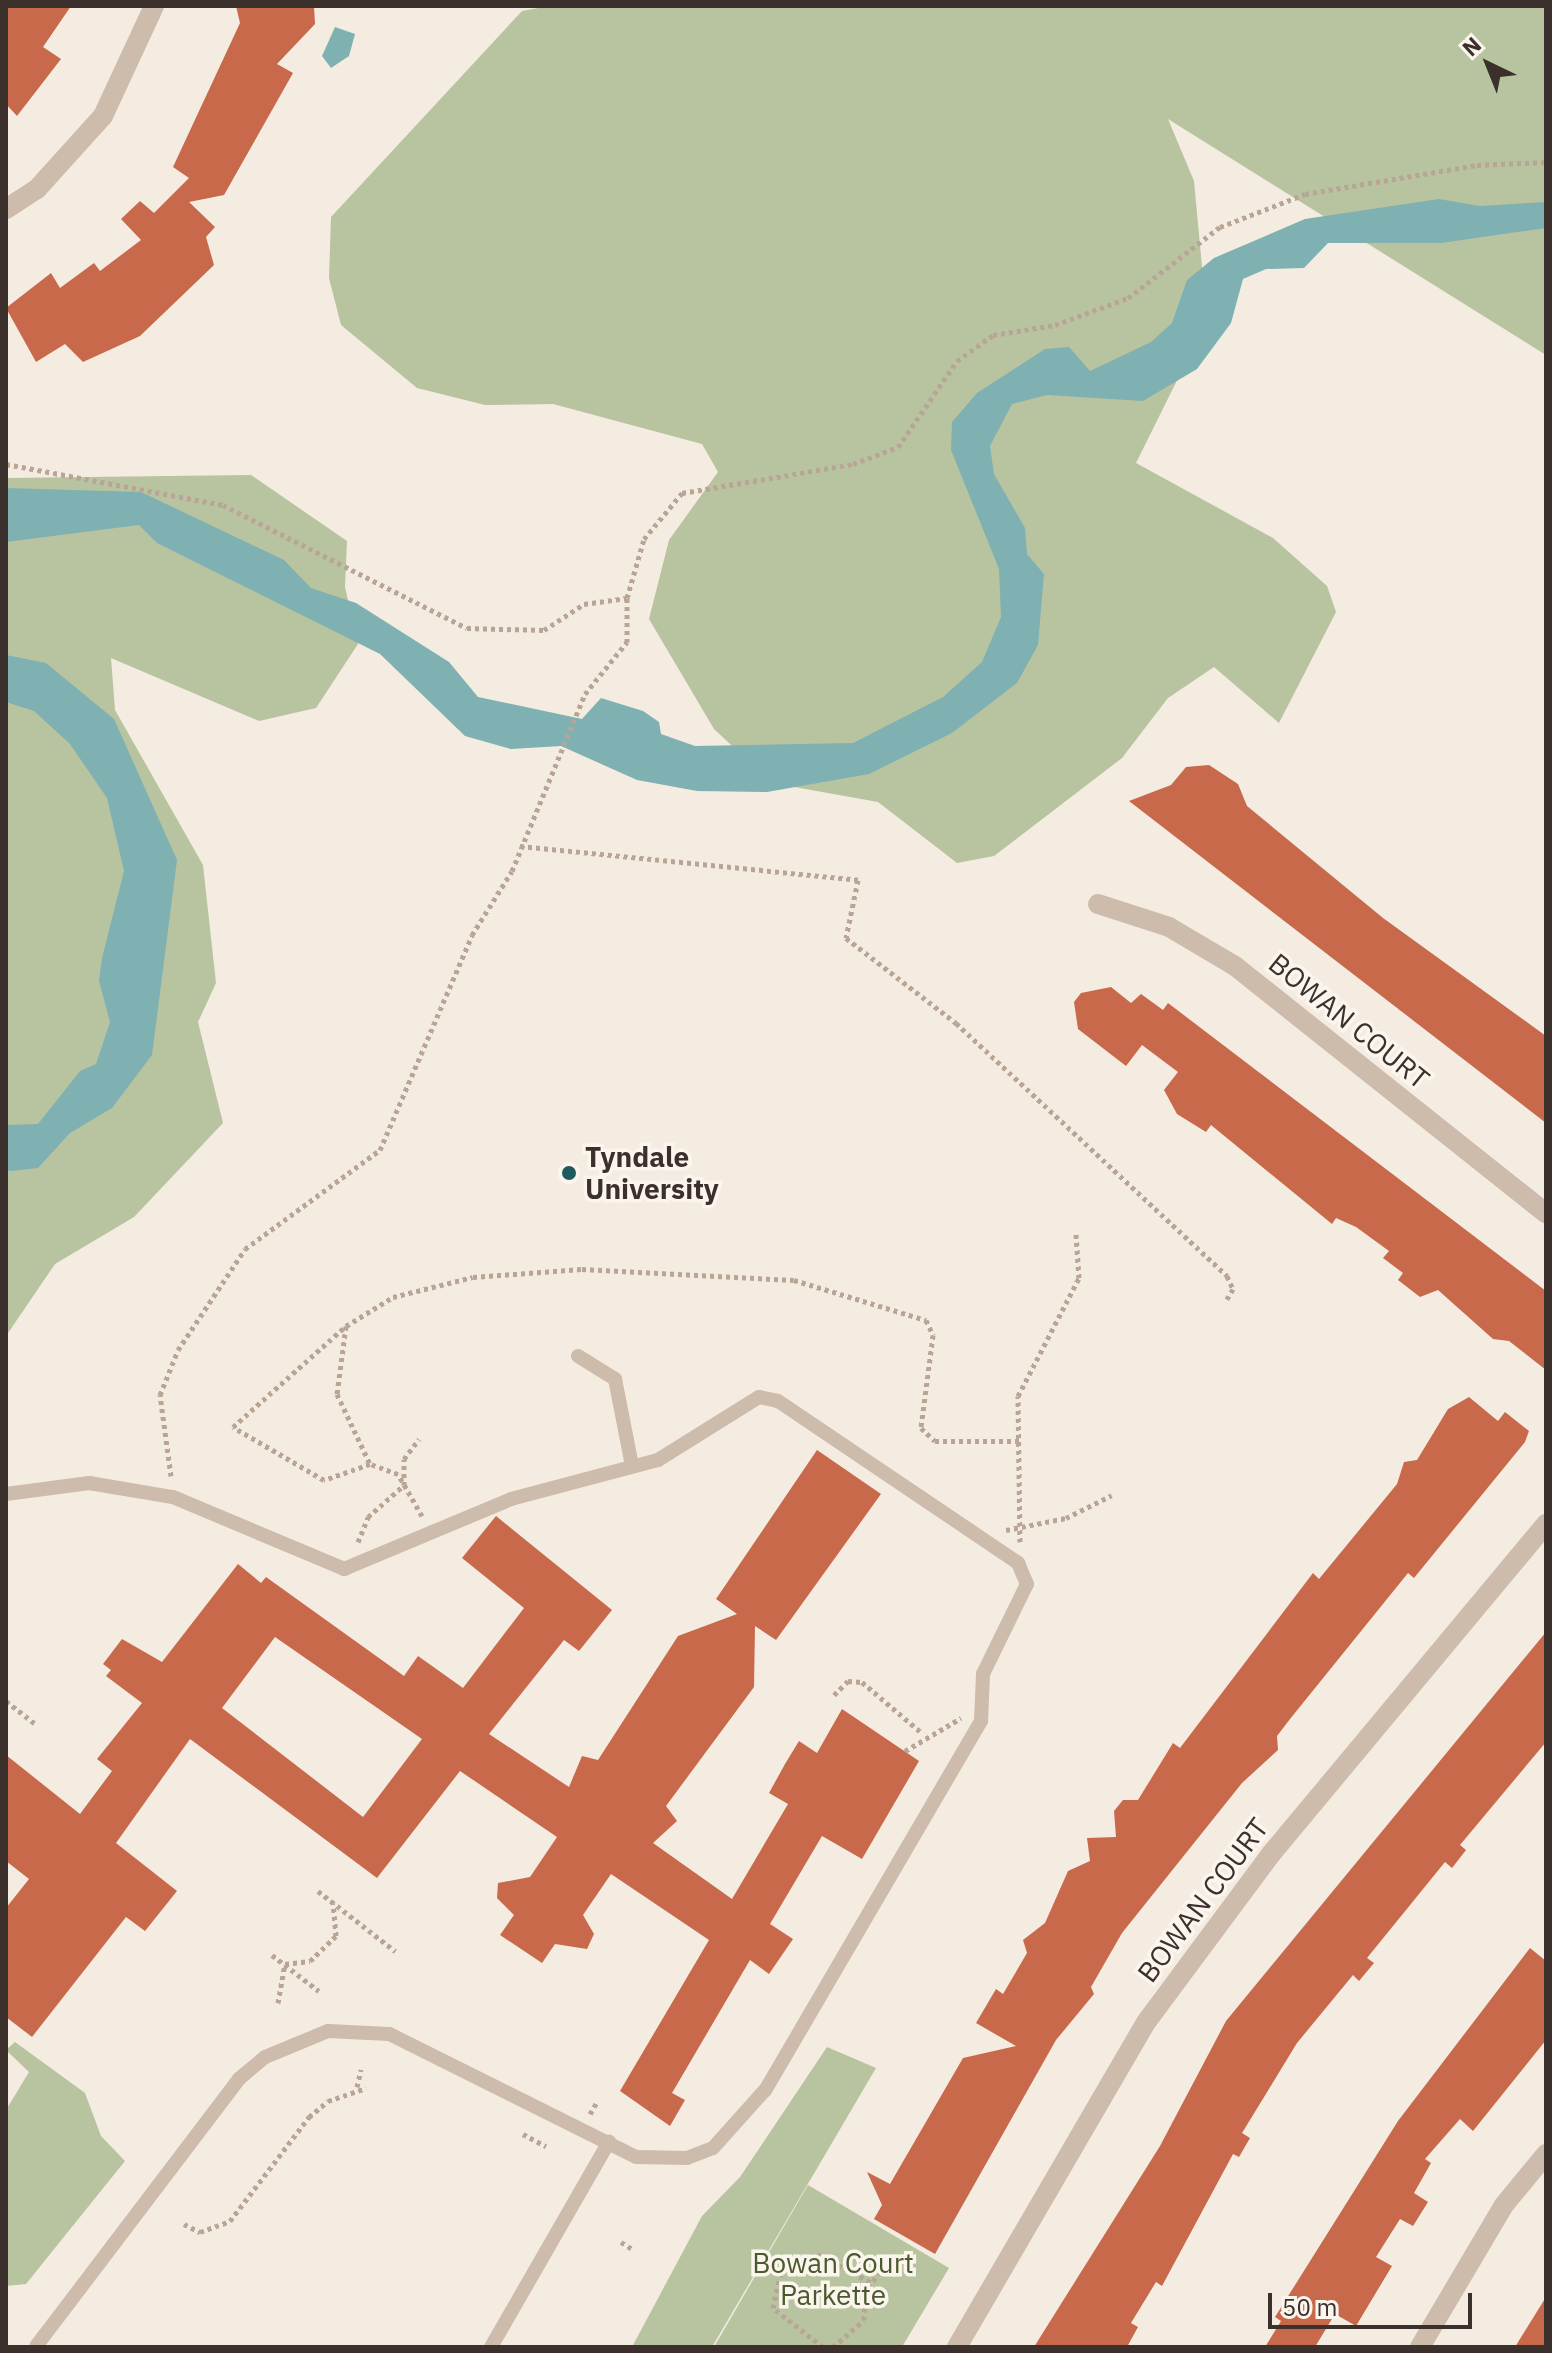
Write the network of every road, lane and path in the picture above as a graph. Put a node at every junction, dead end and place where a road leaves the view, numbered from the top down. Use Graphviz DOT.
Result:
graph roads {
  1 [pos="154,6"];
  2 [pos="1546,162"];
  3 [pos="6,209"];
  4 [pos="6,464"];
  5 [pos="627,598"];
  6 [pos="520,846"];
  7 [pos="1098,904"];
  8 [pos="1546,1213"];
  9 [pos="1076,1234"];
  10 [pos="1227,1299"];
  11 [pos="346,1326"];
  12 [pos="578,1356"];
  13 [pos="419,1439"];
  14 [pos="1019,1441"];
  15 [pos="370,1464"];
  16 [pos="632,1466"];
  17 [pos="404,1485"];
  18 [pos="6,1494"];
  19 [pos="1112,1495"];
  20 [pos="173,1497"];
  21 [pos="1546,1524"];
  22 [pos="1020,1528"];
  23 [pos="997,1532"];
  24 [pos="433,1534"];
  25 [pos="358,1563"];
  26 [pos="1019,1564"];
  27 [pos="834,1695"];
  28 [pos="6,1701"];
  29 [pos="981,1721"];
  30 [pos="35,1724"];
  31 [pos="923,1734"];
  32 [pos="905,1751"];
  33 [pos="318,1891"];
  34 [pos="333,1903"];
  35 [pos="395,1951"];
  36 [pos="272,1955"];
  37 [pos="285,1964"];
  38 [pos="319,1991"];
  39 [pos="278,2003"];
  40 [pos="361,2069"];
  41 [pos="357,2087"];
  42 [pos="366,2088"];
  43 [pos="597,2102"];
  44 [pos="590,2115"];
  45 [pos="523,2134"];
  46 [pos="609,2142"];
  47 [pos="546,2146"];
  48 [pos="1546,2154"];
  49 [pos="184,2224"];
  50 [pos="621,2242"];
  51 [pos="632,2249"];
  52 [pos="885,2262"];
  53 [pos="872,2283"];
  54 [pos="36,2346"];
  55 [pos="491,2347"];
  56 [pos="823,2347"];
  57 [pos="833,2347"];
  58 [pos="957,2347"];
  59 [pos="1420,2347"];
  1 -- 3 [label="street"];
  2 -- 5 [label="path"];
  4 -- 5 [label="path"];
  5 -- 6 [label="path"];
  6 -- 10 [label="path"];
  6 -- 20 [label="path"];
  7 -- 8 [label="street, BOWAN COURT"];
  9 -- 14 [label="path"];
  11 -- 14 [label="path"];
  11 -- 15 [label="path"];
  11 -- 15 [label="path"];
  12 -- 16 [label="lane"];
  13 -- 17 [label="path"];
  14 -- 22 [label="path"];
  15 -- 17 [label="path"];
  16 -- 24 [label="lane"];
  16 -- 26 [label="lane"];
  17 -- 24 [label="path"];
  17 -- 25 [label="path"];
  18 -- 20 [label="lane"];
  19 -- 22 [label="path"];
  20 -- 25 [label="lane"];
  21 -- 58 [label="street, BOWAN COURT"];
  22 -- 23 [label="path"];
  22 -- 26 [label="path"];
  24 -- 25 [label="lane"];
  26 -- 29 [label="lane"];
  27 -- 31 [label="path"];
  28 -- 30 [label="path"];
  29 -- 31 [label="path"];
  29 -- 46 [label="lane"];
  31 -- 32 [label="path"];
  33 -- 34 [label="path"];
  34 -- 35 [label="path"];
  34 -- 37 [label="path"];
  36 -- 37 [label="path"];
  37 -- 38 [label="path"];
  37 -- 39 [label="path"];
  40 -- 41 [label="path"];
  41 -- 42 [label="path"];
  41 -- 49 [label="path"];
  43 -- 44 [label="path"];
  45 -- 47 [label="path"];
  46 -- 54 [label="lane"];
  46 -- 55 [label="lane"];
  48 -- 59 [label="street"];
  50 -- 51 [label="path"];
  52 -- 53 [label="path"];
  53 -- 56 [label="path"];
  53 -- 57 [label="path"];
}
